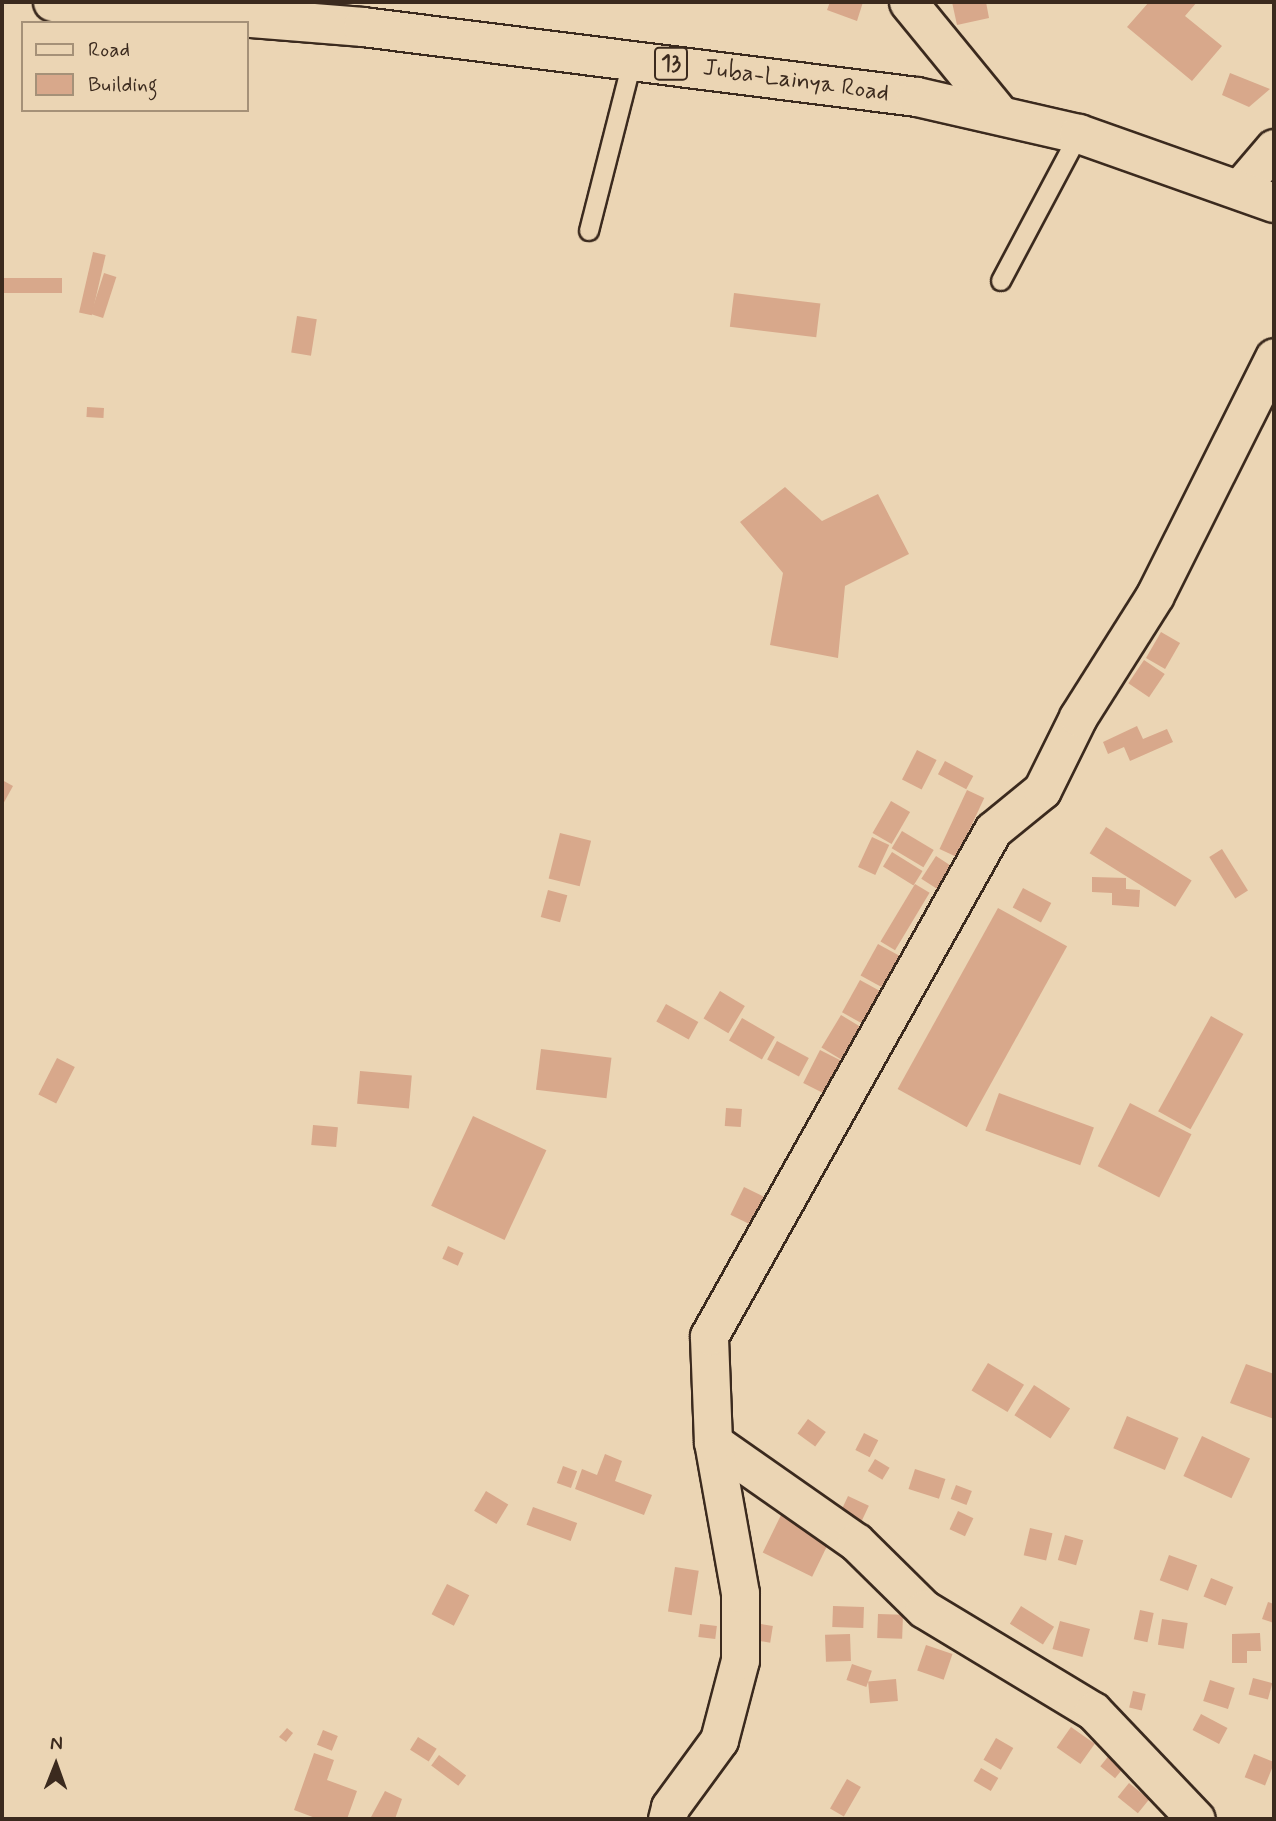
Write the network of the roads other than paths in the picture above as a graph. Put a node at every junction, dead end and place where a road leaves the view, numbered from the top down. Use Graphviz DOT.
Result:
graph roads {
  1 [pos="53,2"];
  2 [pos="908,2"];
  3 [pos="634,58"];
  4 [pos="999,113"];
  5 [pos="1079,134"];
  6 [pos="1274,148"];
  7 [pos="1239,189"];
  8 [pos="1274,203"];
  9 [pos="589,230"];
  10 [pos="1001,281"];
  11 [pos="1274,357"];
  12 [pos="713,1442"];
  13 [pos="667,1819"];
  14 [pos="1196,1819"];
  1 -- 3 [label="main road, Juba-Lainya Road / 13"];
  2 -- 4 [label="street"];
  3 -- 4 [label="main road, Juba-Lainya Road / 13"];
  3 -- 9 [label="lane"];
  4 -- 5 [label="main road, Juba-Lainya Road / 13"];
  5 -- 7 [label="main road, Juba-Lainya Road / 13"];
  5 -- 10 [label="lane"];
  6 -- 7 [label="street"];
  7 -- 8 [label="main road, Juba-Lainya Road / 13"];
  11 -- 12 [label="street"];
  12 -- 13 [label="street"];
  12 -- 14 [label="street"];
}
